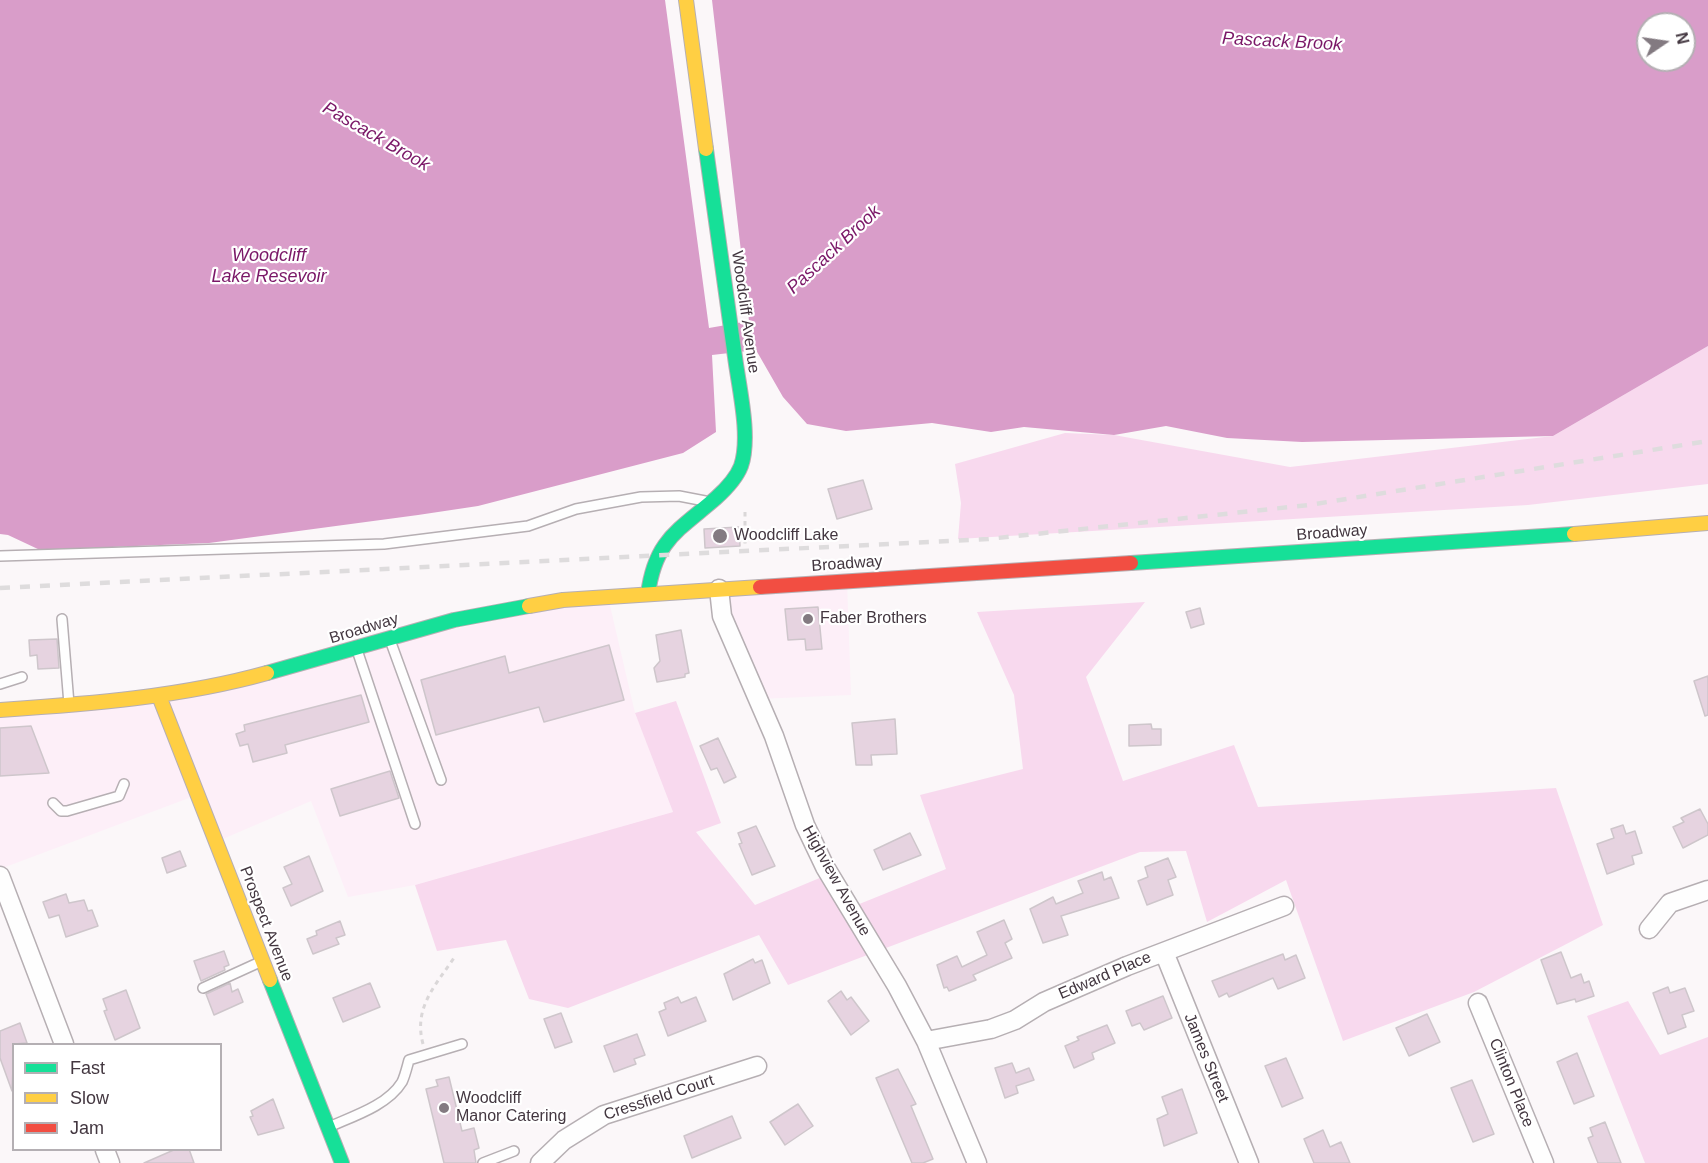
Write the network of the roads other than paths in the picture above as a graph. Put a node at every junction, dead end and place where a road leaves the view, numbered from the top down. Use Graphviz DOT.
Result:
graph roads {
  1 [pos="686,0"];
  2 [pos="710,502"];
  3 [pos="1708,523"];
  4 [pos="0,556"];
  5 [pos="719,589"];
  6 [pos="648,594"];
  7 [pos="62,620"];
  8 [pos="389,638"];
  9 [pos="356,648"];
  10 [pos="22,677"];
  11 [pos="0,684"];
  12 [pos="159,696"];
  13 [pos="69,706"];
  14 [pos="0,710"];
  15 [pos="441,780"];
  16 [pos="124,784"];
  17 [pos="53,802"];
  18 [pos="415,824"];
  19 [pos="0,876"];
  20 [pos="1708,890"];
  21 [pos="1284,906"];
  22 [pos="1649,929"];
  23 [pos="1164,952"];
  24 [pos="263,962"];
  25 [pos="203,988"];
  26 [pos="1478,1003"];
  27 [pos="926,1041"];
  28 [pos="64,1043"];
  29 [pos="462,1044"];
  30 [pos="757,1066"];
  31 [pos="328,1128"];
  32 [pos="514,1151"];
  33 [pos="342,1163"];
  34 [pos="483,1163"];
  35 [pos="540,1163"];
  36 [pos="977,1163"];
  37 [pos="1249,1163"];
  38 [pos="1544,1163"];
  1 -- 2 [label="main road, Woodcliff Avenue"];
  2 -- 4 [label="lane"];
  2 -- 6 [label="main road, Woodcliff Avenue"];
  3 -- 5 [label="main road, Broadway"];
  5 -- 6 [label="main road, Broadway"];
  5 -- 27 [label="street, Highview Avenue"];
  6 -- 8 [label="main road, Broadway"];
  7 -- 13 [label="lane"];
  8 -- 9 [label="main road, Broadway"];
  8 -- 15 [label="lane"];
  9 -- 12 [label="main road, Broadway"];
  9 -- 18 [label="lane"];
  10 -- 11 [label="lane"];
  12 -- 13 [label="main road, Broadway"];
  12 -- 24 [label="main road, Prospect Avenue"];
  13 -- 14 [label="main road, Broadway"];
  16 -- 17 [label="lane"];
  19 -- 28 [label="street"];
  20 -- 22 [label="street"];
  21 -- 23 [label="street, Edward Place"];
  23 -- 27 [label="street, Edward Place"];
  23 -- 37 [label="street, James Street"];
  24 -- 25 [label="lane"];
  24 -- 31 [label="main road, Prospect Avenue"];
  26 -- 38 [label="street, Clinton Place"];
  27 -- 36 [label="street, Highview Avenue"];
  29 -- 31 [label="lane"];
  30 -- 35 [label="street, Cressfield Court"];
  31 -- 33 [label="main road, Prospect Avenue"];
  32 -- 34 [label="lane"];
}
